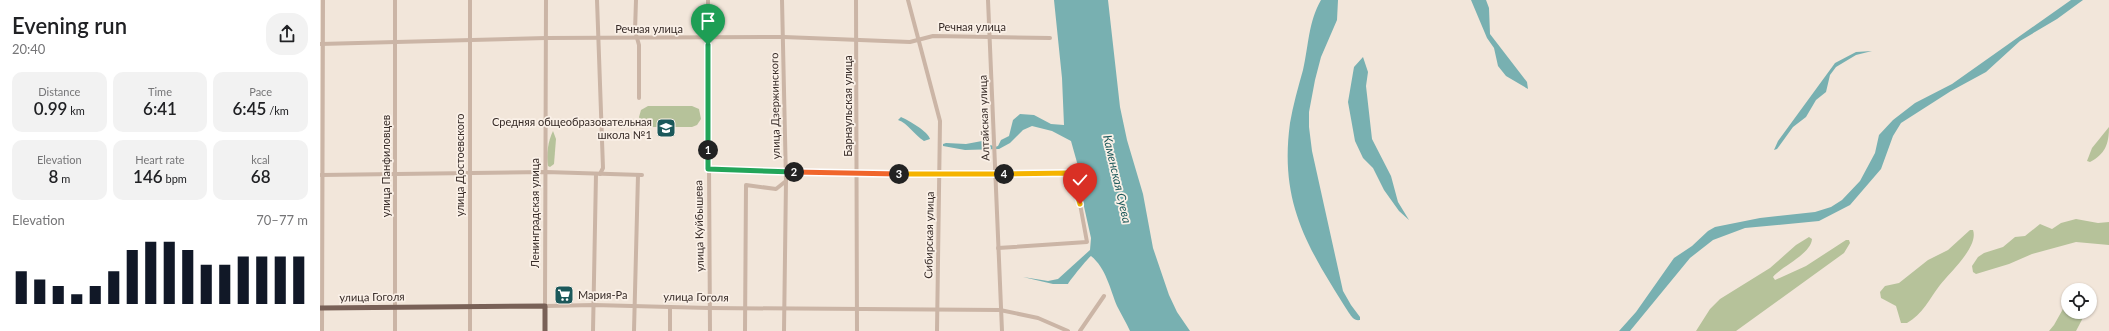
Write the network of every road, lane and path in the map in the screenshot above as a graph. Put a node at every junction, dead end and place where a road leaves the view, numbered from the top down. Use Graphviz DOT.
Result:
graph roads {
  1 [pos="323,0"];
  2 [pos="395,0"];
  3 [pos="470,0"];
  4 [pos="546,0"];
  5 [pos="597,0"];
  6 [pos="636,0"];
  7 [pos="708,0"];
  8 [pos="782,0"];
  9 [pos="856,0"];
  10 [pos="908,0"];
  11 [pos="988,0"];
  12 [pos="989,35"];
  13 [pos="708,37"];
  14 [pos="784,37"];
  15 [pos="546,38"];
  16 [pos="598,38"];
  17 [pos="638,38"];
  18 [pos="1050,38"];
  19 [pos="918,39"];
  20 [pos="469,40"];
  21 [pos="856,41"];
  22 [pos="395,42"];
  23 [pos="321,44"];
  24 [pos="640,98"];
  25 [pos="708,169"];
  26 [pos="785,171"];
  27 [pos="546,172"];
  28 [pos="470,173"];
  29 [pos="857,173"];
  30 [pos="395,174"];
  31 [pos="598,174"];
  32 [pos="995,174"];
  33 [pos="321,175"];
  34 [pos="939,175"];
  35 [pos="786,181"];
  36 [pos="998,248"];
  37 [pos="1104,296"];
  38 [pos="594,305"];
  39 [pos="395,306"];
  40 [pos="470,306"];
  41 [pos="545,306"];
  42 [pos="635,306"];
  43 [pos="670,307"];
  44 [pos="322,308"];
  45 [pos="709,308"];
  46 [pos="744,308"];
  47 [pos="783,308"];
  48 [pos="857,309"];
  49 [pos="938,310"];
  50 [pos="1000,310"];
  51 [pos="322,331"];
  52 [pos="395,331"];
  53 [pos="470,331"];
  54 [pos="545,331"];
  55 [pos="593,331"];
  56 [pos="634,331"];
  57 [pos="670,331"];
  58 [pos="710,331"];
  59 [pos="745,331"];
  60 [pos="784,331"];
  61 [pos="856,331"];
  62 [pos="937,331"];
  63 [pos="1002,331"];
  64 [pos="1068,331"];
  65 [pos="1080,331"];
  1 -- 23 [label="street"];
  2 -- 22 [label="street, улица Панфиловцев"];
  3 -- 20 [label="street, улица Достоевского"];
  4 -- 15 [label="street, Ленинградская улица"];
  5 -- 16 [label="street"];
  6 -- 17 [label="street"];
  7 -- 13 [label="street, улица Куйбышева"];
  8 -- 14 [label="street, улица Дзержинского"];
  9 -- 21 [label="street, Барнаульская улица"];
  10 -- 19 [label="street, Сибирская улица"];
  11 -- 12 [label="street, Алтайская улица"];
  12 -- 18 [label="street, Речная улица"];
  12 -- 19 [label="street, Речная улица"];
  12 -- 32 [label="street, Алтайская улица"];
  13 -- 14 [label="street, Речная улица"];
  13 -- 17 [label="street, Речная улица"];
  13 -- 25 [label="street, улица Куйбышева"];
  14 -- 21 [label="street, Речная улица"];
  14 -- 26 [label="street, улица Дзержинского"];
  15 -- 16 [label="street, Речная улица"];
  15 -- 20 [label="street, Речная улица"];
  15 -- 27 [label="street, Ленинградская улица"];
  16 -- 17 [label="street, Речная улица"];
  16 -- 31 [label="street"];
  17 -- 24 [label="street"];
  19 -- 21 [label="street, Речная улица"];
  19 -- 34 [label="street, Сибирская улица"];
  20 -- 22 [label="street, Речная улица"];
  20 -- 28 [label="street, улица Достоевского"];
  21 -- 29 [label="street, Барнаульская улица"];
  22 -- 23 [label="street, Речная улица"];
  22 -- 30 [label="street, улица Панфиловцев"];
  23 -- 33 [label="street"];
  25 -- 26 [label="street"];
  25 -- 45 [label="street, улица Куйбышева"];
  26 -- 29 [label="street"];
  26 -- 35 [label="street, улица Дзержинского"];
  27 -- 28 [label="street"];
  27 -- 31 [label="street"];
  27 -- 41 [label="street, Ленинградская улица"];
  28 -- 30 [label="street"];
  28 -- 40 [label="street, улица Достоевского"];
  29 -- 34 [label="street"];
  29 -- 48 [label="street, Барнаульская улица"];
  30 -- 33 [label="street"];
  30 -- 39 [label="street, улица Панфиловцев"];
  31 -- 38 [label="street"];
  31 -- 42 [label="street"];
  32 -- 34 [label="street"];
  32 -- 36 [label="street, Алтайская улица"];
  32 -- 36 [label="street"];
  33 -- 44 [label="street"];
  34 -- 49 [label="street, Сибирская улица"];
  35 -- 46 [label="street"];
  35 -- 47 [label="street, улица Дзержинского"];
  36 -- 50 [label="street, Алтайская улица"];
  37 -- 65 [label="street"];
  38 -- 41 [label="street, улица Гоголя"];
  38 -- 42 [label="street, улица Гоголя"];
  38 -- 55 [label="street"];
  39 -- 40 [label="main road, улица Гоголя"];
  39 -- 44 [label="main road, улица Гоголя"];
  39 -- 52 [label="street, улица Панфиловцев"];
  40 -- 41 [label="main road, улица Гоголя"];
  40 -- 53 [label="street, улица Достоевского"];
  41 -- 54 [label="main road, Ленинградская улица"];
  42 -- 43 [label="street, улица Гоголя"];
  42 -- 56 [label="street"];
  43 -- 45 [label="street, улица Гоголя"];
  43 -- 57 [label="street"];
  44 -- 51 [label="street"];
  45 -- 46 [label="street, улица Гоголя"];
  45 -- 58 [label="street, улица Куйбышева"];
  46 -- 47 [label="street, улица Гоголя"];
  46 -- 59 [label="street"];
  47 -- 48 [label="street, улица Гоголя"];
  47 -- 60 [label="street, улица Дзержинского"];
  48 -- 49 [label="street, улица Гоголя"];
  48 -- 61 [label="street, Барнаульская улица"];
  49 -- 50 [label="street, улица Гоголя"];
  49 -- 62 [label="street, Сибирская улица"];
  50 -- 63 [label="street, Алтайская улица"];
  50 -- 64 [label="street, улица Гоголя"];
}
